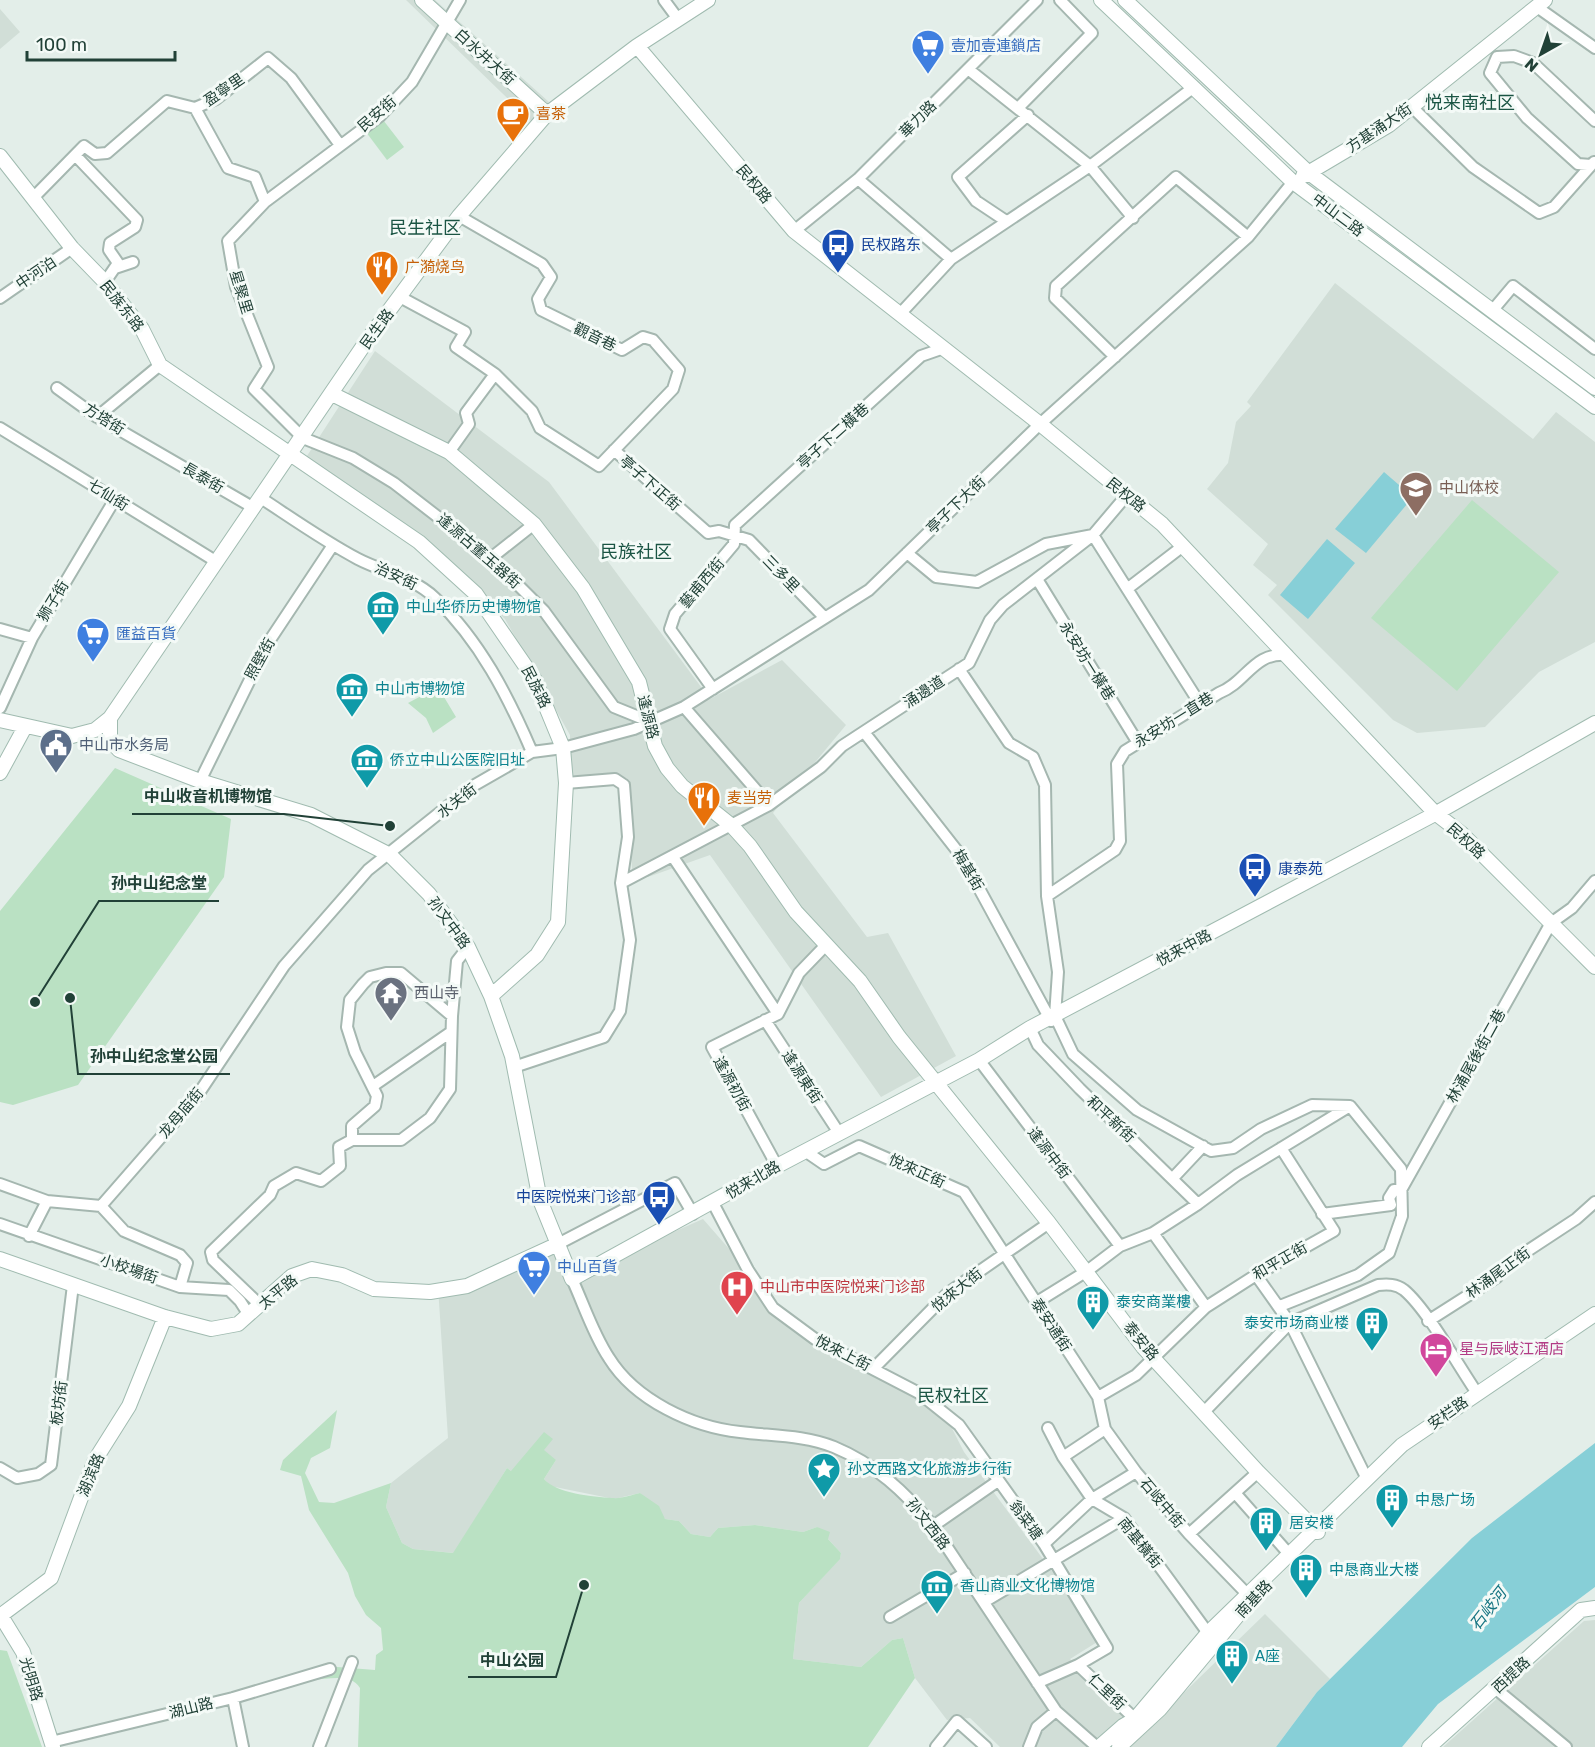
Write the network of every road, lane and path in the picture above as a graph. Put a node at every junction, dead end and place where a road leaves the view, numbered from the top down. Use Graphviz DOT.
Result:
graph roads {
  1 [pos="422,0"];
  2 [pos="460,0"];
  3 [pos="663,0"];
  4 [pos="708,0"];
  5 [pos="1037,0"];
  6 [pos="1060,0"];
  7 [pos="1101,0"];
  8 [pos="1125,0"];
  9 [pos="1541,3"];
  10 [pos="678,19"];
  11 [pos="447,23"];
  12 [pos="637,46"];
  13 [pos="1487,46"];
  14 [pos="1595,48"];
  15 [pos="1497,57"];
  16 [pos="968,69"];
  17 [pos="1194,87"];
  18 [pos="1412,107"];
  19 [pos="195,108"];
  20 [pos="1018,108"];
  21 [pos="547,114"];
  22 [pos="1028,116"];
  23 [pos="1595,121"];
  24 [pos="340,145"];
  25 [pos="75,154"];
  26 [pos="0,156"];
  27 [pos="1593,163"];
  28 [pos="1090,166"];
  29 [pos="1309,173"];
  30 [pos="858,179"];
  31 [pos="1293,182"];
  32 [pos="34,197"];
  33 [pos="265,202"];
  34 [pos="459,216"];
  35 [pos="1133,218"];
  36 [pos="1005,221"];
  37 [pos="794,231"];
  38 [pos="1248,237"];
  39 [pos="72,248"];
  40 [pos="951,259"];
  41 [pos="133,262"];
  42 [pos="115,268"];
  43 [pos="105,282"];
  44 [pos="400,297"];
  45 [pos="0,298"];
  46 [pos="1492,310"];
  47 [pos="900,314"];
  48 [pos="944,348"];
  49 [pos="1595,349"];
  50 [pos="1115,357"];
  51 [pos="160,365"];
  52 [pos="495,374"];
  53 [pos="57,388"];
  54 [pos="1595,388"];
  55 [pos="332,394"];
  56 [pos="1595,407"];
  57 [pos="97,417"];
  58 [pos="1040,424"];
  59 [pos="0,428"];
  60 [pos="303,438"];
  61 [pos="152,449"];
  62 [pos="614,450"];
  63 [pos="449,452"];
  64 [pos="291,456"];
  65 [pos="1125,496"];
  66 [pos="115,499"];
  67 [pos="257,503"];
  68 [pos="534,524"];
  69 [pos="1093,535"];
  70 [pos="734,536"];
  71 [pos="333,545"];
  72 [pos="1183,546"];
  73 [pos="907,553"];
  74 [pos="491,558"];
  75 [pos="217,562"];
  76 [pos="1036,579"];
  77 [pos="1127,589"];
  78 [pos="825,618"];
  79 [pos="0,629"];
  80 [pos="32,638"];
  81 [pos="1287,655"];
  82 [pos="959,669"];
  83 [pos="713,688"];
  84 [pos="1200,704"];
  85 [pos="684,707"];
  86 [pos="0,708"];
  87 [pos="110,718"];
  88 [pos="0,720"];
  89 [pos="651,722"];
  90 [pos="1595,723"];
  91 [pos="25,727"];
  92 [pos="1595,728"];
  93 [pos="864,732"];
  94 [pos="1138,742"];
  95 [pos="563,748"];
  96 [pos="532,752"];
  97 [pos="0,772"];
  98 [pos="200,781"];
  99 [pos="566,783"];
  100 [pos="769,805"];
  101 [pos="1435,815"];
  102 [pos="732,826"];
  103 [pos="390,855"];
  104 [pos="673,857"];
  105 [pos="1595,881"];
  106 [pos="621,883"];
  107 [pos="1047,896"];
  108 [pos="1551,923"];
  109 [pos="826,945"];
  110 [pos="468,947"];
  111 [pos="1595,967"];
  112 [pos="491,996"];
  113 [pos="778,1014"];
  114 [pos="452,1016"];
  115 [pos="1052,1019"];
  116 [pos="765,1020"];
  117 [pos="1030,1028"];
  118 [pos="451,1032"];
  119 [pos="979,1060"];
  120 [pos="514,1067"];
  121 [pos="1094,1073"];
  122 [pos="935,1081"];
  123 [pos="373,1086"];
  124 [pos="1080,1089"];
  125 [pos="1350,1106"];
  126 [pos="839,1133"];
  127 [pos="352,1140"];
  128 [pos="1203,1146"];
  129 [pos="1281,1148"];
  130 [pos="805,1151"];
  131 [pos="777,1166"];
  132 [pos="1173,1178"];
  133 [pos="0,1184"];
  134 [pos="1401,1190"];
  135 [pos="47,1201"];
  136 [pos="1595,1202"];
  137 [pos="713,1203"];
  138 [pos="1198,1204"];
  139 [pos="101,1206"];
  140 [pos="693,1214"];
  141 [pos="1323,1214"];
  142 [pos="1049,1223"];
  143 [pos="0,1224"];
  144 [pos="1153,1233"];
  145 [pos="29,1236"];
  146 [pos="558,1244"];
  147 [pos="1120,1246"];
  148 [pos="1003,1254"];
  149 [pos="0,1259"];
  150 [pos="1087,1271"];
  151 [pos="1256,1275"];
  152 [pos="572,1279"];
  153 [pos="73,1285"];
  154 [pos="180,1287"];
  155 [pos="1037,1302"];
  156 [pos="260,1305"];
  157 [pos="1280,1306"];
  158 [pos="1206,1307"];
  159 [pos="1595,1314"];
  160 [pos="249,1315"];
  161 [pos="165,1317"];
  162 [pos="1595,1320"];
  163 [pos="1428,1321"];
  164 [pos="1290,1323"];
  165 [pos="1154,1358"];
  166 [pos="874,1368"];
  167 [pos="1477,1393"];
  168 [pos="1098,1397"];
  169 [pos="1204,1412"];
  170 [pos="1048,1428"];
  171 [pos="1105,1429"];
  172 [pos="1063,1457"];
  173 [pos="0,1468"];
  174 [pos="1136,1472"];
  175 [pos="1258,1472"];
  176 [pos="1366,1478"];
  177 [pos="998,1481"];
  178 [pos="1236,1494"];
  179 [pos="1092,1499"];
  180 [pos="1124,1518"];
  181 [pos="933,1526"];
  182 [pos="1316,1530"];
  183 [pos="1189,1534"];
  184 [pos="1044,1544"];
  185 [pos="1289,1554"];
  186 [pos="1054,1560"];
  187 [pos="964,1573"];
  188 [pos="1248,1595"];
  189 [pos="984,1602"];
  190 [pos="1595,1608"];
  191 [pos="0,1616"];
  192 [pos="890,1617"];
  193 [pos="1208,1634"];
  194 [pos="352,1662"];
  195 [pos="1078,1665"];
  196 [pos="330,1669"];
  197 [pos="1038,1683"];
  198 [pos="1496,1689"];
  199 [pos="233,1698"];
  200 [pos="1056,1711"];
  201 [pos="1135,1719"];
  202 [pos="52,1745"];
  203 [pos="243,1747"];
  204 [pos="319,1747"];
  205 [pos="936,1747"];
  206 [pos="985,1747"];
  207 [pos="1029,1747"];
  208 [pos="1098,1747"];
  209 [pos="1119,1747"];
  210 [pos="1429,1747"];
  211 [pos="1566,1747"];
  1 -- 11 [label="street, 白水井大街"];
  2 -- 11 [label="street, 民安街"];
  3 -- 10 [label="street"];
  4 -- 10 [label="street, 民生路"];
  5 -- 16 [label="street, 華力路"];
  6 -- 20 [label="street"];
  7 -- 17 [label="street, 中山二路"];
  8 -- 29 [label="street, 中山二路"];
  9 -- 13 [label="street, 方基涌大街"];
  9 -- 14 [label="street"];
  10 -- 12 [label="street, 民生路"];
  11 -- 21 [label="street, 白水井大街"];
  11 -- 24 [label="street, 民安街"];
  12 -- 21 [label="street, 民生路"];
  12 -- 37 [label="street, 民权路"];
  13 -- 15 [label="street"];
  13 -- 18 [label="street, 方基涌大街"];
  15 -- 23 [label="street"];
  15 -- 27 [label="street"];
  16 -- 20 [label="street"];
  16 -- 30 [label="street, 華力路"];
  17 -- 28 [label="street"];
  17 -- 31 [label="street, 中山二路"];
  18 -- 27 [label="street"];
  18 -- 29 [label="street, 方基涌大街"];
  19 -- 24 [label="street, 盈寧里"];
  19 -- 25 [label="street, 盈寧里"];
  19 -- 33 [label="street"];
  20 -- 22 [label="street"];
  21 -- 34 [label="street, 民生路"];
  22 -- 28 [label="street"];
  22 -- 36 [label="street"];
  24 -- 33 [label="street, 民安街"];
  25 -- 32 [label="street"];
  25 -- 42 [label="street"];
  26 -- 32 [label="street, 民族东路"];
  28 -- 35 [label="street"];
  28 -- 36 [label="street"];
  29 -- 31 [label="street, 方基涌大街"];
  29 -- 46 [label="street, 中山二路"];
  30 -- 37 [label="street, 華力路"];
  30 -- 40 [label="street"];
  31 -- 38 [label="street, 亭子下大街"];
  31 -- 56 [label="street, 中山二路"];
  32 -- 39 [label="street, 民族东路"];
  33 -- 60 [label="street, 星聚里"];
  34 -- 44 [label="street, 民生路"];
  34 -- 62 [label="street, 觀音巷"];
  35 -- 38 [label="street"];
  35 -- 50 [label="street"];
  36 -- 40 [label="street"];
  37 -- 47 [label="street, 民权路"];
  38 -- 50 [label="street, 亭子下大街"];
  39 -- 43 [label="street, 民族东路"];
  39 -- 45 [label="street, 中河泊"];
  40 -- 47 [label="street"];
  41 -- 42 [label="street"];
  42 -- 43 [label="street"];
  43 -- 51 [label="street, 民族东路"];
  44 -- 52 [label="street, 亭子下正街"];
  44 -- 55 [label="street, 民生路"];
  46 -- 49 [label="street"];
  46 -- 54 [label="street, 中山二路"];
  47 -- 48 [label="street, 民权路"];
  48 -- 58 [label="street, 民权路"];
  48 -- 70 [label="street, 亭子下二橫巷"];
  50 -- 58 [label="street, 亭子下大街"];
  51 -- 57 [label="street"];
  51 -- 64 [label="street, 民族东路"];
  52 -- 62 [label="street, 亭子下正街"];
  52 -- 63 [label="street"];
  53 -- 57 [label="street, 方塔街"];
  55 -- 60 [label="street, 民生路"];
  55 -- 63 [label="street, 逢源路"];
  57 -- 61 [label="street, 方塔街"];
  58 -- 65 [label="street, 民权路"];
  58 -- 73 [label="street, 亭子下大街"];
  59 -- 66 [label="street, 七仙街"];
  60 -- 64 [label="street, 民生路"];
  60 -- 74 [label="street, 逢源古董玉器街"];
  61 -- 67 [label="street, 長泰街"];
  62 -- 70 [label="street, 亭子下正街"];
  63 -- 68 [label="street, 逢源路"];
  64 -- 67 [label="street, 民生路"];
  64 -- 95 [label="street, 民族路"];
  65 -- 69 [label="street, 涌邊道"];
  65 -- 72 [label="street, 民权路"];
  66 -- 75 [label="street, 七仙街"];
  66 -- 80 [label="street, 狮子街"];
  67 -- 71 [label="street, 治安街"];
  67 -- 75 [label="street, 民生路"];
  68 -- 74 [label="street"];
  68 -- 89 [label="street, 逢源路"];
  69 -- 73 [label="street"];
  69 -- 76 [label="street, 涌邊道"];
  69 -- 77 [label="street"];
  70 -- 78 [label="street, 三多里"];
  70 -- 83 [label="street, 藝甫西街"];
  71 -- 96 [label="street, 治安街"];
  71 -- 98 [label="street, 照壁街"];
  72 -- 77 [label="street"];
  72 -- 81 [label="street, 民权路"];
  73 -- 78 [label="street, 亭子下大街"];
  74 -- 89 [label="street, 逢源古董玉器街"];
  75 -- 87 [label="street, 民生路"];
  76 -- 82 [label="street, 涌邊道"];
  76 -- 94 [label="street, 永安坊一橫巷"];
  77 -- 84 [label="street"];
  78 -- 83 [label="street, 亭子下大街"];
  79 -- 80 [label="street"];
  80 -- 86 [label="street, 狮子街"];
  81 -- 84 [label="street, 永安坊一直巷"];
  81 -- 101 [label="street, 民权路"];
  82 -- 93 [label="street, 涌邊道"];
  82 -- 107 [label="street"];
  83 -- 85 [label="street, 亭子下大街"];
  84 -- 94 [label="street, 永安坊一直巷"];
  85 -- 89 [label="street, 亭子下大街"];
  85 -- 100 [label="street"];
  87 -- 91 [label="street"];
  87 -- 98 [label="street, 孙文中路"];
  88 -- 91 [label="street"];
  89 -- 95 [label="street, 亭子下大街"];
  89 -- 102 [label="street, 逢源路"];
  90 -- 101 [label="street, 悦来中路"];
  91 -- 97 [label="street"];
  92 -- 101 [label="street, 悦来中路"];
  93 -- 100 [label="street, 涌邊道"];
  93 -- 115 [label="street, 梅基街"];
  94 -- 107 [label="street, 永安坊一直巷"];
  95 -- 96 [label="street, 水关街"];
  95 -- 99 [label="street, 民族路"];
  96 -- 103 [label="street, 水关街"];
  98 -- 103 [label="street, 孙文中路"];
  99 -- 106 [label="street"];
  99 -- 112 [label="street, 民族路"];
  100 -- 102 [label="street, 涌邊道"];
  101 -- 108 [label="street, 民权路"];
  101 -- 115 [label="street, 悦来中路"];
  102 -- 104 [label="street, 涌邊道"];
  102 -- 109 [label="street, 逢源路"];
  103 -- 110 [label="street, 孙文中路"];
  103 -- 139 [label="street, 龙母庙街"];
  104 -- 106 [label="street, 涌邊道"];
  104 -- 113 [label="street"];
  105 -- 108 [label="street"];
  106 -- 120 [label="street"];
  107 -- 115 [label="street"];
  108 -- 111 [label="street, 民权路"];
  108 -- 134 [label="street, 林涌尾後街二巷"];
  109 -- 113 [label="street"];
  109 -- 122 [label="street, 逢源路"];
  110 -- 112 [label="street, 孙文中路"];
  110 -- 114 [label="street"];
  112 -- 120 [label="street, 孙文中路"];
  113 -- 116 [label="street, 逢源初街"];
  114 -- 118 [label="street"];
  114 -- 123 [label="street"];
  115 -- 117 [label="street, 悦来中路"];
  115 -- 121 [label="street, 梅基街"];
  116 -- 126 [label="street, 逢源東街"];
  116 -- 131 [label="street, 逢源初街"];
  117 -- 119 [label="street, 悦来中路"];
  117 -- 124 [label="street, 和平新街"];
  118 -- 123 [label="street"];
  118 -- 127 [label="street"];
  119 -- 122 [label="street, 悦来中路"];
  119 -- 147 [label="street, 逢源中街"];
  120 -- 146 [label="street, 孙文中路"];
  121 -- 124 [label="street"];
  121 -- 128 [label="street, 梅基街"];
  122 -- 126 [label="street, 悦来北路"];
  122 -- 142 [label="street, 泰安路"];
  123 -- 127 [label="street"];
  124 -- 132 [label="street, 和平新街"];
  125 -- 128 [label="street"];
  125 -- 129 [label="street"];
  125 -- 134 [label="street"];
  126 -- 130 [label="street, 悦来北路"];
  127 -- 156 [label="street"];
  128 -- 132 [label="street"];
  129 -- 138 [label="street"];
  129 -- 141 [label="street, 和平正街"];
  130 -- 131 [label="street, 悦来北路"];
  130 -- 148 [label="street, 悅來正街"];
  131 -- 137 [label="street, 悦来北路"];
  132 -- 138 [label="street, 和平新街"];
  133 -- 135 [label="street"];
  134 -- 141 [label="street, 林涌尾後街二巷"];
  134 -- 157 [label="street"];
  135 -- 139 [label="street"];
  135 -- 145 [label="street"];
  136 -- 163 [label="street, 林涌尾正街"];
  137 -- 140 [label="street, 悦来北路"];
  137 -- 166 [label="street, 悅來上街"];
  138 -- 144 [label="street"];
  139 -- 154 [label="street"];
  140 -- 146 [label="street"];
  140 -- 152 [label="street, 悦来北路"];
  141 -- 151 [label="street, 和平正街"];
  142 -- 148 [label="street, 悅來大街"];
  142 -- 150 [label="street, 泰安路"];
  143 -- 145 [label="street, 小校場街"];
  144 -- 147 [label="street"];
  144 -- 158 [label="street"];
  145 -- 154 [label="street, 小校場街"];
  146 -- 152 [label="street, 孙文中路"];
  146 -- 156 [label="street, 太平路"];
  147 -- 150 [label="street"];
  148 -- 155 [label="street, 泰安通街"];
  148 -- 166 [label="street, 悅來大街"];
  149 -- 153 [label="street, 太平路"];
  150 -- 155 [label="street"];
  150 -- 165 [label="street, 泰安路"];
  151 -- 157 [label="street"];
  151 -- 158 [label="street, 和平正街"];
  152 -- 181 [label="street, 孙文西路"];
  153 -- 161 [label="street, 太平路"];
  153 -- 173 [label="street, 板坊街"];
  154 -- 160 [label="street, 小校場街"];
  155 -- 168 [label="street, 泰安通街"];
  156 -- 160 [label="street, 太平路"];
  157 -- 164 [label="street"];
  158 -- 165 [label="street, 和平正街"];
  159 -- 167 [label="street, 安栏路"];
  160 -- 161 [label="street, 太平路"];
  161 -- 191 [label="street, 湖滨路"];
  162 -- 182 [label="street, 安栏路"];
  163 -- 164 [label="street"];
  163 -- 167 [label="street"];
  164 -- 169 [label="street"];
  164 -- 176 [label="street"];
  165 -- 168 [label="street, 和平正街"];
  165 -- 169 [label="street, 泰安路"];
  166 -- 177 [label="street, 悅來上街"];
  167 -- 176 [label="street, 安栏路"];
  168 -- 171 [label="street, 石岐中街"];
  169 -- 175 [label="street, 泰安路"];
  170 -- 172 [label="street, 南基橫街"];
  171 -- 172 [label="street"];
  171 -- 174 [label="street, 石岐中街"];
  172 -- 179 [label="street, 南基橫街"];
  174 -- 179 [label="street"];
  174 -- 183 [label="street, 石岐中街"];
  175 -- 178 [label="street"];
  175 -- 182 [label="street, 泰安路"];
  176 -- 182 [label="street, 安栏路"];
  177 -- 181 [label="street"];
  177 -- 184 [label="street, 翁菜塘"];
  178 -- 183 [label="street"];
  178 -- 185 [label="street"];
  179 -- 180 [label="street, 南基橫街"];
  179 -- 184 [label="street"];
  180 -- 186 [label="street"];
  180 -- 193 [label="street, 南基橫街"];
  181 -- 187 [label="street, 孙文西路"];
  182 -- 185 [label="street, 南基路"];
  182 -- 209 [label="street, 南基路"];
  183 -- 188 [label="street, 石岐中街"];
  184 -- 186 [label="street, 翁菜塘"];
  185 -- 188 [label="street, 南基路"];
  186 -- 189 [label="street"];
  186 -- 195 [label="street, 仁里街"];
  187 -- 189 [label="street, 孙文西路"];
  187 -- 192 [label="street"];
  188 -- 193 [label="street, 南基路"];
  189 -- 197 [label="street, 孙文西路"];
  190 -- 198 [label="street, 西提路"];
  191 -- 202 [label="street, 光明路"];
  193 -- 201 [label="street, 南基路"];
  194 -- 204 [label="street"];
  195 -- 197 [label="street, 仁里街"];
  195 -- 201 [label="street, 仁里街"];
  196 -- 199 [label="street, 湖山路"];
  197 -- 200 [label="street, 孙文西路"];
  198 -- 210 [label="street, 西提路"];
  198 -- 211 [label="street"];
  199 -- 202 [label="street, 湖山路"];
  199 -- 203 [label="street"];
  200 -- 207 [label="street"];
  200 -- 208 [label="street, 孙文西路"];
  201 -- 208 [label="street"];
  205 -- 206 [label="street"];
}
